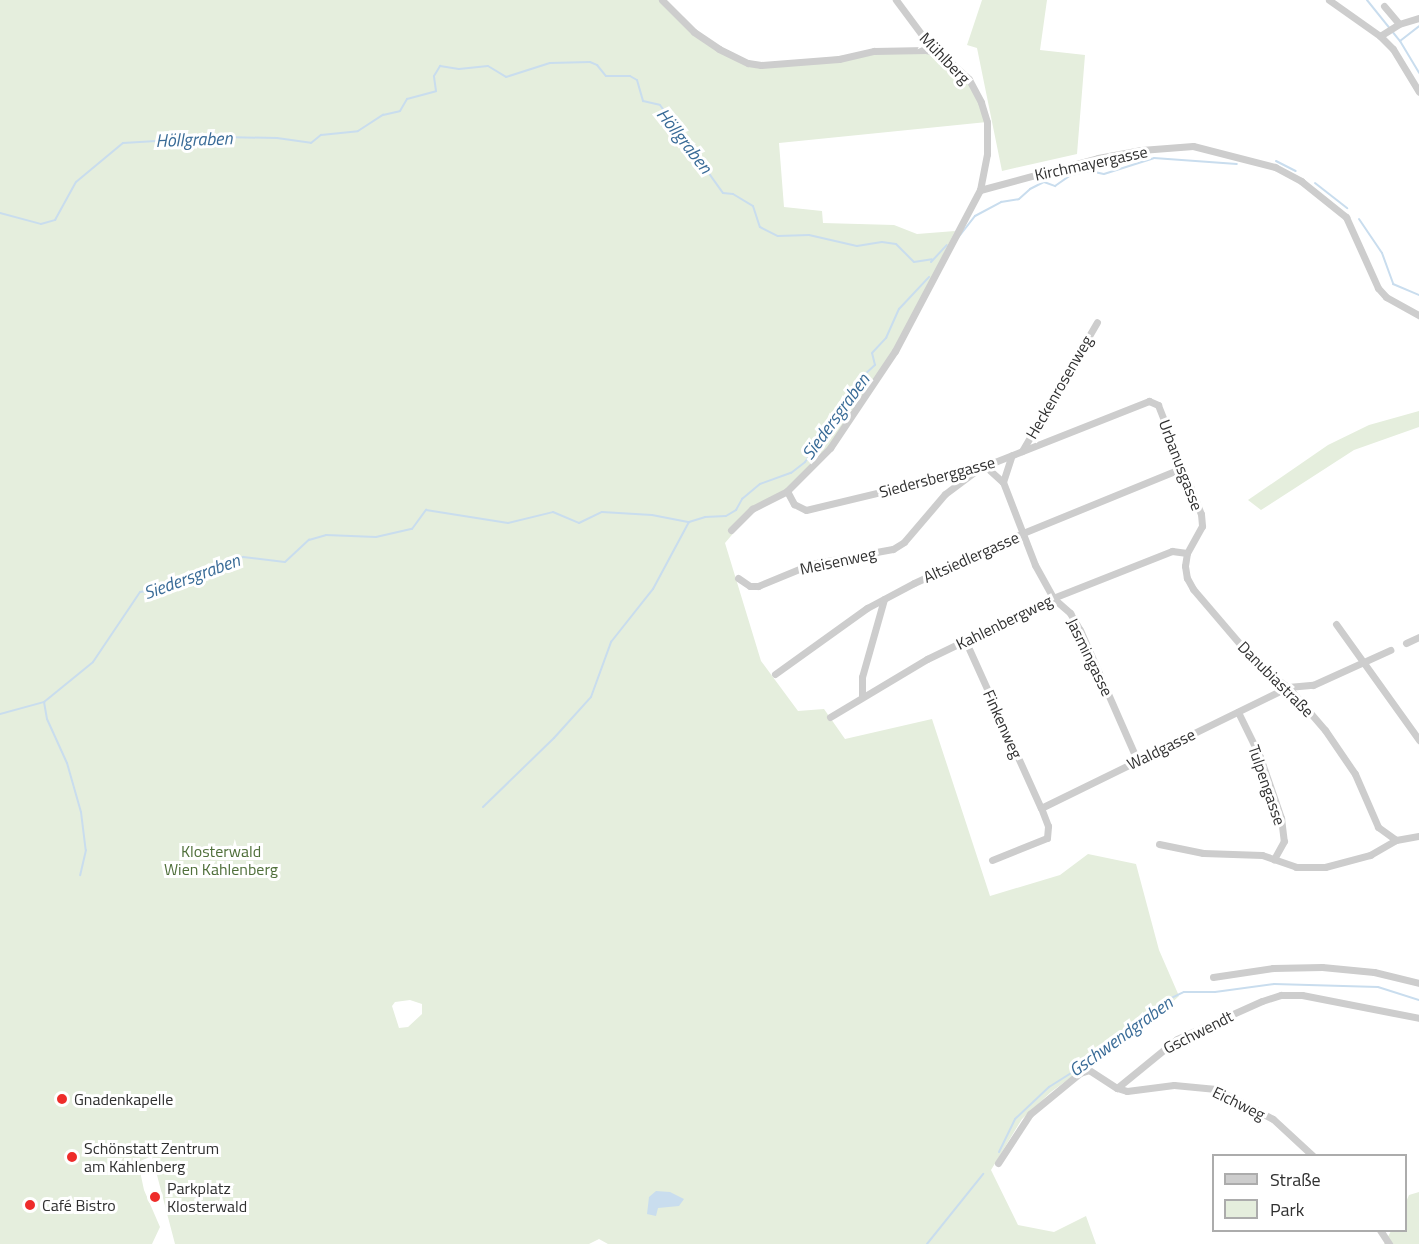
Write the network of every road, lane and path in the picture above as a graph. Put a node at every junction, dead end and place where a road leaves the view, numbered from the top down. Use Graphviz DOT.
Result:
graph roads {
  1 [pos="662,0"];
  2 [pos="897,0"];
  3 [pos="1329,0"];
  4 [pos="1384,6"];
  5 [pos="1419,18"];
  6 [pos="1397,25"];
  7 [pos="1383,33"];
  8 [pos="941,54"];
  9 [pos="1419,92"];
  10 [pos="980,190"];
  11 [pos="1419,315"];
  12 [pos="1097,322"];
  13 [pos="1158,405"];
  14 [pos="1022,451"];
  15 [pos="1012,455"];
  16 [pos="985,466"];
  17 [pos="1182,468"];
  18 [pos="977,469"];
  19 [pos="1003,482"];
  20 [pos="787,491"];
  21 [pos="730,530"];
  22 [pos="1023,533"];
  23 [pos="1187,553"];
  24 [pos="738,578"];
  25 [pos="1053,598"];
  26 [pos="884,599"];
  27 [pos="1336,624"];
  28 [pos="1419,637"];
  29 [pos="965,640"];
  30 [pos="1406,643"];
  31 [pos="1390,650"];
  32 [pos="1365,661"];
  33 [pos="775,674"];
  34 [pos="1288,687"];
  35 [pos="862,696"];
  36 [pos="1238,712"];
  37 [pos="830,717"];
  38 [pos="1419,740"];
  39 [pos="1137,760"];
  40 [pos="1041,808"];
  41 [pos="1419,836"];
  42 [pos="1396,840"];
  43 [pos="1159,843"];
  44 [pos="1275,859"];
  45 [pos="992,860"];
  46 [pos="1213,978"];
  47 [pos="1419,983"];
  48 [pos="1419,1018"];
  49 [pos="1117,1088"];
  50 [pos="1311,1154"];
  51 [pos="998,1163"];
  1 -- 8 [label="street"];
  2 -- 8 [label="street, Mühlberg"];
  3 -- 7 [label="street"];
  4 -- 6 [label="street"];
  5 -- 6 [label="street"];
  6 -- 7 [label="street"];
  7 -- 9 [label="street"];
  8 -- 10 [label="street, Mühlberg"];
  10 -- 11 [label="street, Kirchmayergasse"];
  10 -- 20 [label="street"];
  12 -- 14 [label="street, Heckenrosenweg"];
  13 -- 14 [label="street, Siedersberggasse"];
  13 -- 17 [label="street, Urbanusgasse"];
  14 -- 15 [label="street, Siedersberggasse"];
  15 -- 16 [label="street, Siedersberggasse"];
  15 -- 19 [label="street"];
  16 -- 18 [label="street, Siedersberggasse"];
  16 -- 19 [label="street, Jasmingasse"];
  17 -- 22 [label="street, Altsiedlergasse"];
  17 -- 23 [label="street, Urbanusgasse"];
  18 -- 20 [label="street, Siedersberggasse"];
  18 -- 24 [label="street, Meisenweg"];
  19 -- 22 [label="street, Jasmingasse"];
  20 -- 21 [label="street"];
  22 -- 25 [label="street, Jasmingasse"];
  22 -- 26 [label="street, Altsiedlergasse"];
  23 -- 25 [label="street, Kahlenbergweg"];
  23 -- 34 [label="street, Danubiastraße"];
  25 -- 29 [label="street, Kahlenbergweg"];
  25 -- 39 [label="street, Jasmingasse"];
  26 -- 33 [label="street, Altsiedlergasse"];
  26 -- 35 [label="street"];
  27 -- 32 [label="street"];
  28 -- 30 [label="street"];
  29 -- 35 [label="street, Kahlenbergweg"];
  29 -- 40 [label="street, Finkenweg"];
  31 -- 32 [label="street, Waldgasse"];
  32 -- 34 [label="street, Waldgasse"];
  32 -- 38 [label="street"];
  34 -- 36 [label="street, Waldgasse"];
  34 -- 42 [label="street, Danubiastraße"];
  35 -- 37 [label="street, Kahlenbergweg"];
  36 -- 39 [label="street, Waldgasse"];
  36 -- 44 [label="street, Tulpengasse"];
  39 -- 40 [label="street, Waldgasse"];
  40 -- 45 [label="street"];
  41 -- 42 [label="street"];
  42 -- 44 [label="street"];
  43 -- 44 [label="street"];
  46 -- 47 [label="street"];
  48 -- 49 [label="street, Gschwendt"];
  49 -- 50 [label="street, Eichweg"];
  49 -- 51 [label="street"];
}
